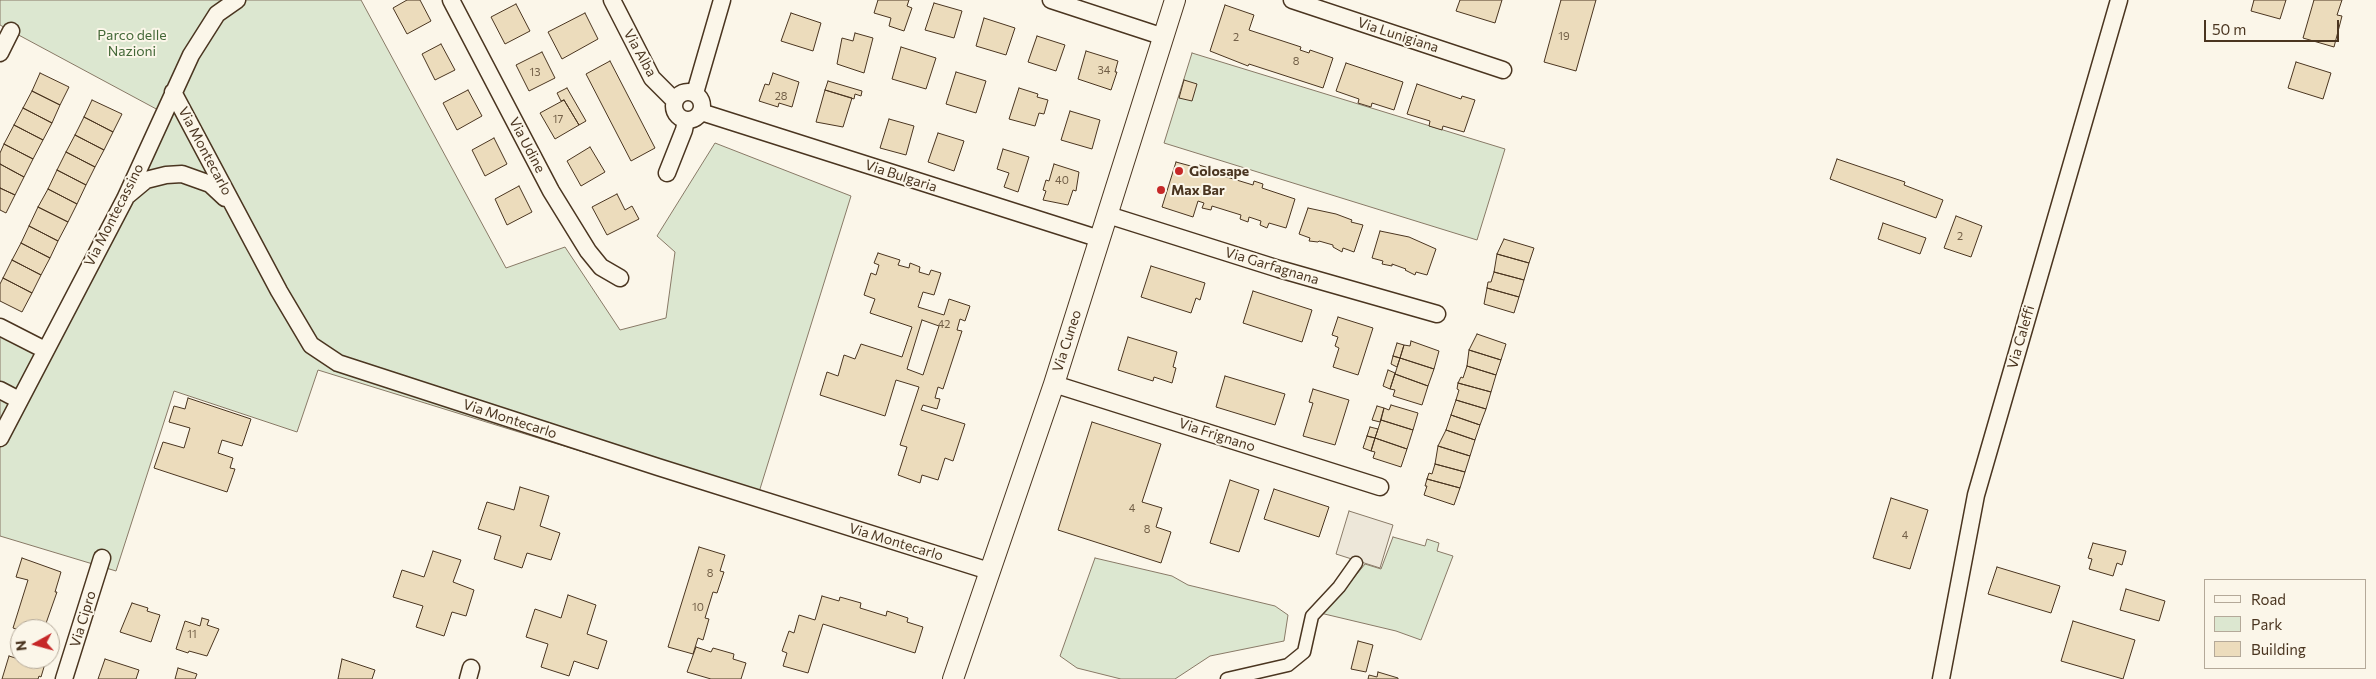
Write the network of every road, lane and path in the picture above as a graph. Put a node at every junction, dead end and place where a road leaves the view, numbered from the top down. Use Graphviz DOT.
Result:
graph roads {
  1 [pos="237,0"];
  2 [pos="451,0"];
  3 [pos="612,0"];
  4 [pos="722,0"];
  5 [pos="1051,0"];
  6 [pos="1175,0"];
  7 [pos="1292,0"];
  8 [pos="2119,0"];
  9 [pos="11,31"];
  10 [pos="1164,37"];
  11 [pos="0,52"];
  12 [pos="1503,70"];
  13 [pos="173,92"];
  14 [pos="695,93"];
  15 [pos="675,101"];
  16 [pos="702,112"];
  17 [pos="686,120"];
  18 [pos="667,173"];
  19 [pos="125,199"];
  20 [pos="237,211"];
  21 [pos="1108,214"];
  22 [pos="1100,239"];
  23 [pos="620,278"];
  24 [pos="1437,314"];
  25 [pos="0,327"];
  26 [pos="44,350"];
  27 [pos="1054,384"];
  28 [pos="0,390"];
  29 [pos="19,400"];
  30 [pos="0,438"];
  31 [pos="1380,487"];
  32 [pos="102,558"];
  33 [pos="1356,563"];
  34 [pos="989,571"];
  35 [pos="64,679"];
  36 [pos="953,679"];
  37 [pos="1227,679"];
  38 [pos="1941,679"];
  1 -- 13 [label="street, Via Montecassino"];
  2 -- 23 [label="street, Via Udine"];
  3 -- 15 [label="street, Via Alba"];
  4 -- 14 [label="street"];
  5 -- 10 [label="street"];
  6 -- 10 [label="street, Via Cuneo"];
  7 -- 12 [label="street, Via Lunigiana"];
  8 -- 38 [label="street, Via Caleffi"];
  9 -- 11 [label="street"];
  10 -- 21 [label="street, Via Cuneo"];
  13 -- 19 [label="street, Via Montecassino"];
  13 -- 20 [label="street, Via Montecarlo"];
  14 -- 15 [label="street"];
  14 -- 16 [label="street"];
  15 -- 17 [label="street"];
  16 -- 17 [label="street"];
  16 -- 22 [label="street, Via Bulgaria"];
  17 -- 18 [label="street"];
  19 -- 20 [label="street"];
  19 -- 26 [label="street, Via Montecassino"];
  20 -- 34 [label="street, Via Montecarlo"];
  21 -- 22 [label="street, Via Cuneo"];
  21 -- 24 [label="street, Via Garfagnana"];
  22 -- 27 [label="street, Via Cuneo"];
  25 -- 26 [label="street"];
  26 -- 29 [label="street, Via Montecassino"];
  27 -- 31 [label="street, Via Frignano"];
  27 -- 34 [label="street, Via Cuneo"];
  28 -- 29 [label="street"];
  29 -- 30 [label="street, Via Montecassino"];
  32 -- 35 [label="street, Via Cipro"];
  33 -- 37 [label="street"];
  34 -- 36 [label="street, Via Cuneo"];
}
